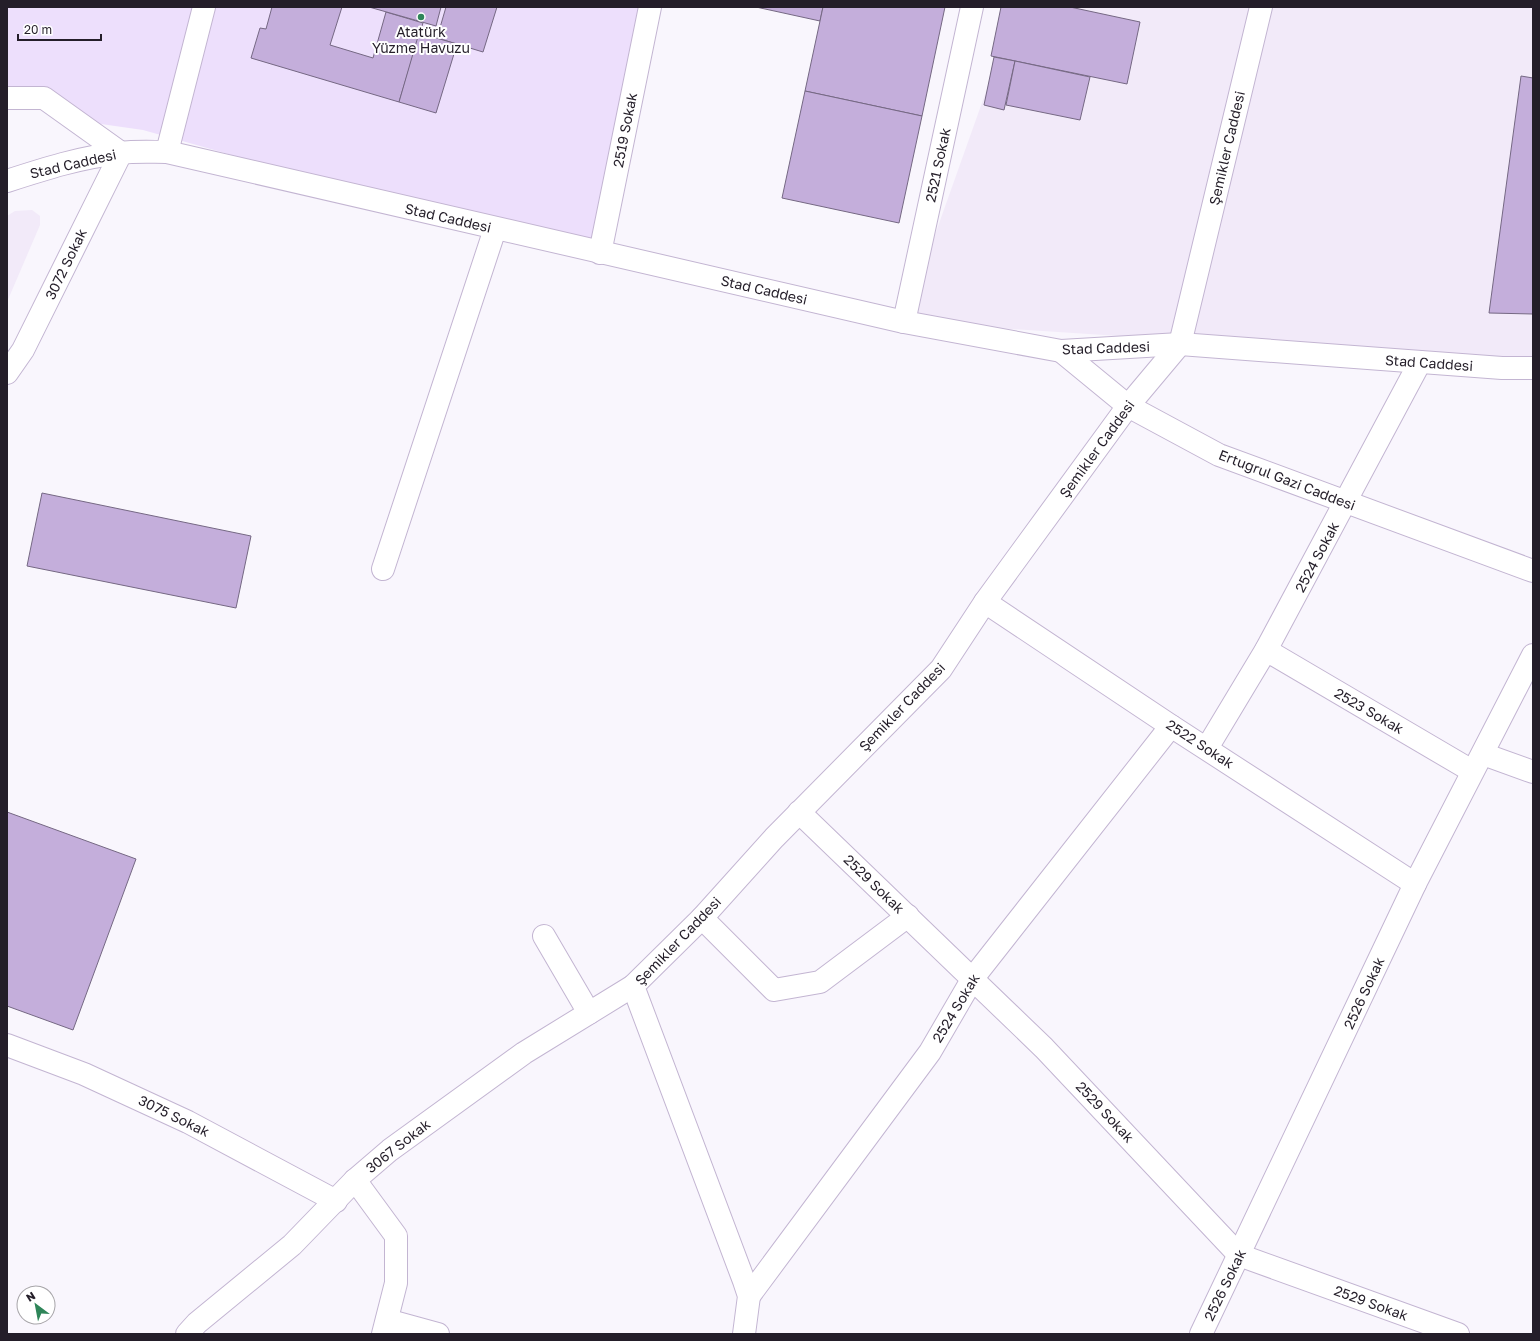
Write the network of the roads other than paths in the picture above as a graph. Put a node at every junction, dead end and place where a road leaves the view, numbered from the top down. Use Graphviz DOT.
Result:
graph roads {
  1 [pos="204,7"];
  2 [pos="650,7"];
  3 [pos="972,7"];
  4 [pos="1261,7"];
  5 [pos="7,98"];
  6 [pos="167,152"];
  7 [pos="121,153"];
  8 [pos="7,181"];
  9 [pos="495,229"];
  10 [pos="600,253"];
  11 [pos="904,322"];
  12 [pos="1180,344"];
  13 [pos="1061,351"];
  14 [pos="1420,362"];
  15 [pos="1533,368"];
  16 [pos="7,373"];
  17 [pos="1128,406"];
  18 [pos="1346,502"];
  19 [pos="383,570"];
  20 [pos="1533,571"];
  21 [pos="986,602"];
  22 [pos="1266,650"];
  23 [pos="1533,655"];
  24 [pos="1171,726"];
  25 [pos="1207,748"];
  26 [pos="1478,762"];
  27 [pos="1533,772"];
  28 [pos="799,812"];
  29 [pos="1415,884"];
  30 [pos="908,916"];
  31 [pos="702,918"];
  32 [pos="544,936"];
  33 [pos="973,978"];
  34 [pos="633,986"];
  35 [pos="589,1013"];
  36 [pos="7,1045"];
  37 [pos="355,1180"];
  38 [pos="336,1201"];
  39 [pos="1239,1255"];
  40 [pos="749,1296"];
  41 [pos="385,1327"];
  42 [pos="187,1334"];
  43 [pos="438,1334"];
  44 [pos="744,1334"];
  45 [pos="1201,1334"];
  46 [pos="1458,1334"];
  1 -- 6 [label="street"];
  2 -- 10 [label="street, 2519 Sokak"];
  3 -- 11 [label="street, 2521 Sokak"];
  4 -- 12 [label="street, Şemikler Caddesi"];
  5 -- 7 [label="street"];
  6 -- 7 [label="street, Stad Caddesi"];
  6 -- 9 [label="street, Stad Caddesi"];
  7 -- 8 [label="street, Stad Caddesi"];
  7 -- 16 [label="street, 3072 Sokak"];
  9 -- 10 [label="street, Stad Caddesi"];
  9 -- 19 [label="street"];
  10 -- 11 [label="street, Stad Caddesi"];
  11 -- 13 [label="street, Stad Caddesi"];
  12 -- 13 [label="street, Stad Caddesi"];
  12 -- 14 [label="street, Stad Caddesi"];
  12 -- 17 [label="street, Şemikler Caddesi"];
  13 -- 17 [label="street, Ertuğrul Gazi Caddesi"];
  14 -- 15 [label="street, Stad Caddesi"];
  14 -- 18 [label="street, 2524 Sokak"];
  17 -- 18 [label="street, Ertuğrul Gazi Caddesi"];
  17 -- 21 [label="street, Şemikler Caddesi"];
  18 -- 20 [label="street, Ertuğrul Gazi Caddesi"];
  18 -- 22 [label="street, 2524 Sokak"];
  21 -- 24 [label="street, 2522 Sokak"];
  21 -- 28 [label="street, Şemikler Caddesi"];
  22 -- 25 [label="street, 2524 Sokak"];
  22 -- 26 [label="street, 2523 Sokak"];
  23 -- 26 [label="street, 2526 Sokak"];
  24 -- 25 [label="street, 2522 Sokak"];
  24 -- 33 [label="street, 2524 Sokak"];
  25 -- 29 [label="street, 2522 Sokak"];
  26 -- 27 [label="street, 2523 Sokak"];
  26 -- 29 [label="street, 2526 Sokak"];
  28 -- 30 [label="street, 2529 Sokak"];
  28 -- 31 [label="street, Şemikler Caddesi"];
  29 -- 39 [label="street, 2526 Sokak"];
  30 -- 31 [label="street"];
  30 -- 33 [label="street, 2529 Sokak"];
  31 -- 34 [label="street, Şemikler Caddesi"];
  32 -- 35 [label="street"];
  33 -- 39 [label="street, 2529 Sokak"];
  33 -- 40 [label="street, 2524 Sokak"];
  34 -- 35 [label="street, 3067 Sokak"];
  34 -- 40 [label="street, Şemikler Caddesi"];
  35 -- 37 [label="street, 3067 Sokak"];
  36 -- 38 [label="street, 3075 Sokak"];
  37 -- 38 [label="street, 3067 Sokak"];
  37 -- 41 [label="street"];
  38 -- 42 [label="street, 3067 Sokak"];
  39 -- 45 [label="street, 2526 Sokak"];
  39 -- 46 [label="street, 2529 Sokak"];
  40 -- 44 [label="street, Şemikler Caddesi"];
  41 -- 43 [label="street"];
}
